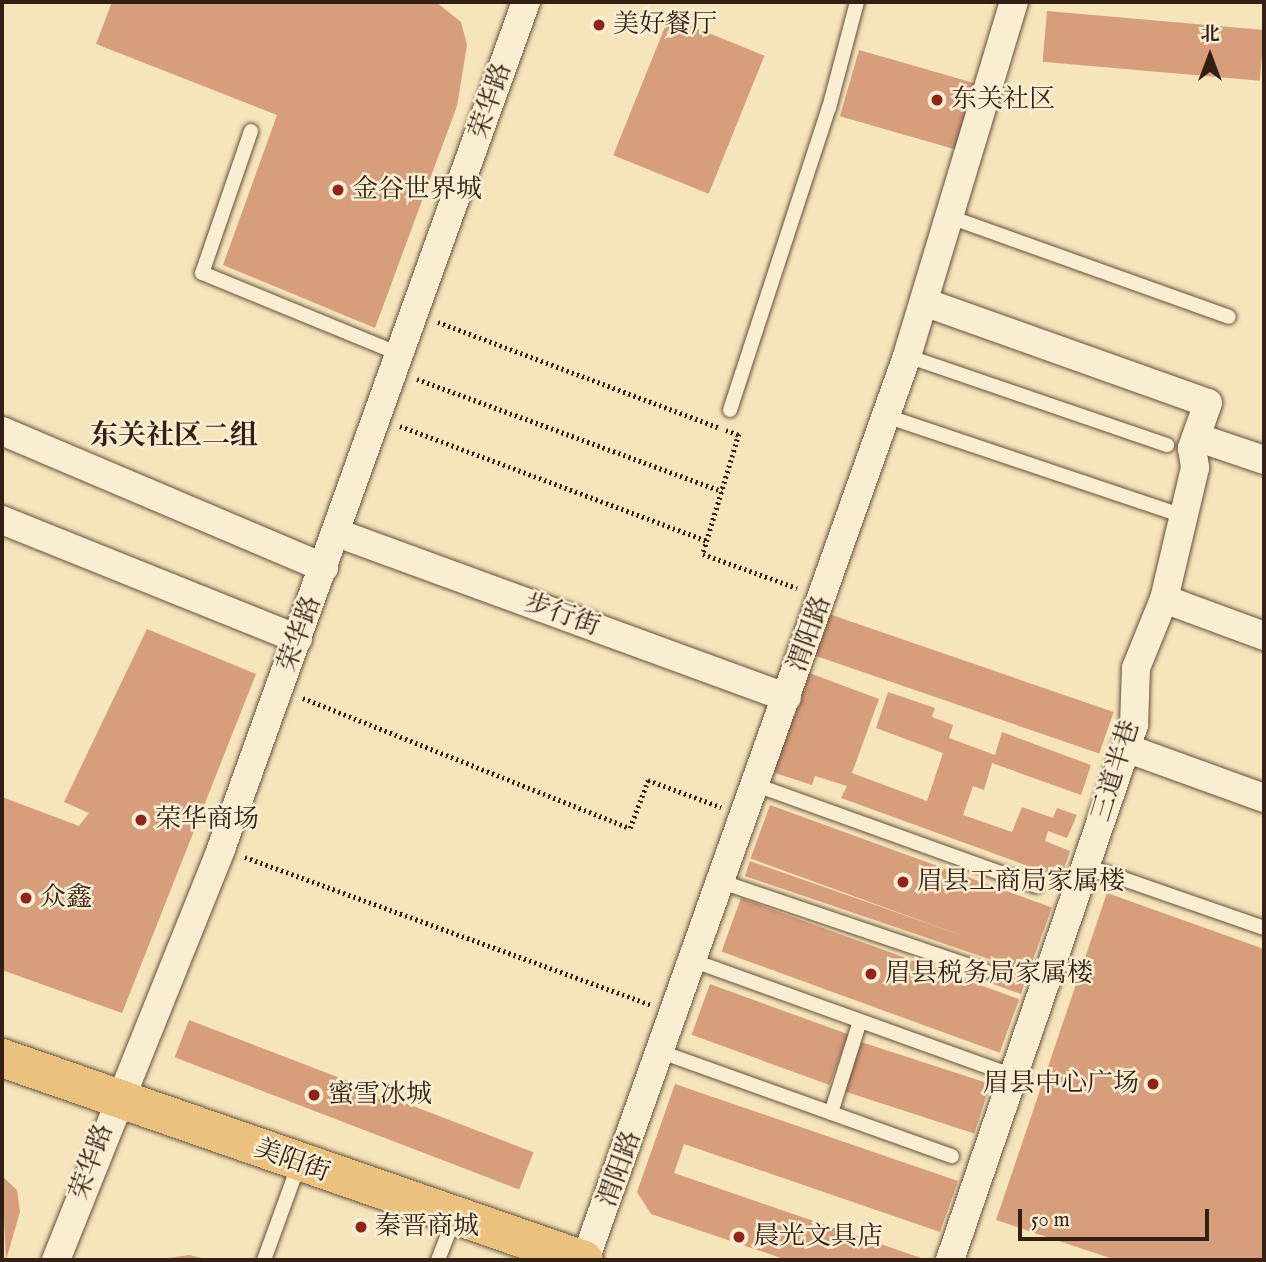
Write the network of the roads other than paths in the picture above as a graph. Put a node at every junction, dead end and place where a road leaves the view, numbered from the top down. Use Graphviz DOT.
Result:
graph roads {
  1 [pos="526,2"];
  2 [pos="857,2"];
  3 [pos="1014,2"];
  4 [pos="251,131"];
  5 [pos="950,217"];
  6 [pos="924,302"];
  7 [pos="1230,317"];
  8 [pos="907,356"];
  9 [pos="399,364"];
  10 [pos="730,410"];
  11 [pos="886,416"];
  12 [pos="2,431"];
  13 [pos="1196,437"];
  14 [pos="1167,445"];
  15 [pos="1264,460"];
  16 [pos="1184,516"];
  17 [pos="2,520"];
  18 [pos="337,533"];
  19 [pos="324,568"];
  20 [pos="1164,598"];
  21 [pos="1264,636"];
  22 [pos="298,639"];
  23 [pos="787,698"];
  24 [pos="1126,748"];
  25 [pos="756,785"];
  26 [pos="1264,798"];
  27 [pos="1086,866"];
  28 [pos="722,882"];
  29 [pos="1036,886"];
  30 [pos="1264,928"];
  31 [pos="694,961"];
  32 [pos="985,971"];
  33 [pos="860,1021"];
  34 [pos="661,1052"];
  35 [pos="2,1058"];
  36 [pos="1014,1076"];
  37 [pos="116,1099"];
  38 [pos="831,1113"];
  39 [pos="952,1156"];
  40 [pos="299,1164"];
  41 [pos="454,1219"];
  42 [pos="56,1260"];
  43 [pos="264,1260"];
  44 [pos="439,1260"];
  45 [pos="585,1260"];
  46 [pos="950,1260"];
  1 -- 9 [label="street, 荣华路"];
  2 -- 10 [label="lane"];
  3 -- 5 [label="street, 渭阳路"];
  4 -- 9 [label="lane"];
  5 -- 6 [label="street, 渭阳路"];
  5 -- 7 [label="lane"];
  6 -- 8 [label="street, 渭阳路"];
  6 -- 13 [label="street, 三道半巷"];
  8 -- 11 [label="street, 渭阳路"];
  8 -- 14 [label="lane"];
  9 -- 18 [label="street, 荣华路"];
  11 -- 16 [label="lane"];
  11 -- 23 [label="street, 渭阳路"];
  12 -- 19 [label="street"];
  13 -- 15 [label="street"];
  13 -- 16 [label="street, 三道半巷"];
  16 -- 20 [label="street, 三道半巷"];
  17 -- 22 [label="street"];
  18 -- 19 [label="street, 荣华路"];
  18 -- 23 [label="street, 步行街"];
  19 -- 22 [label="street, 荣华路"];
  20 -- 21 [label="street"];
  20 -- 24 [label="street, 三道半巷"];
  22 -- 37 [label="street, 荣华路"];
  23 -- 25 [label="street, 渭阳路"];
  24 -- 26 [label="street"];
  24 -- 27 [label="street, 三道半巷"];
  25 -- 28 [label="street, 渭阳路"];
  25 -- 29 [label="lane"];
  27 -- 30 [label="lane"];
  27 -- 36 [label="street, 三道半巷"];
  28 -- 31 [label="street, 渭阳路"];
  28 -- 32 [label="lane"];
  31 -- 33 [label="lane"];
  31 -- 34 [label="street, 渭阳路"];
  33 -- 36 [label="lane"];
  33 -- 38 [label="lane"];
  34 -- 38 [label="lane"];
  34 -- 45 [label="street, 渭阳路"];
  35 -- 37 [label="main road, 美阳街"];
  36 -- 46 [label="street, 三道半巷"];
  37 -- 40 [label="main road, 美阳街"];
  37 -- 42 [label="street, 荣华路"];
  38 -- 39 [label="lane"];
  40 -- 41 [label="main road, 美阳街"];
  40 -- 43 [label="lane"];
  41 -- 44 [label="lane"];
  41 -- 45 [label="main road, 美阳街"];
}
